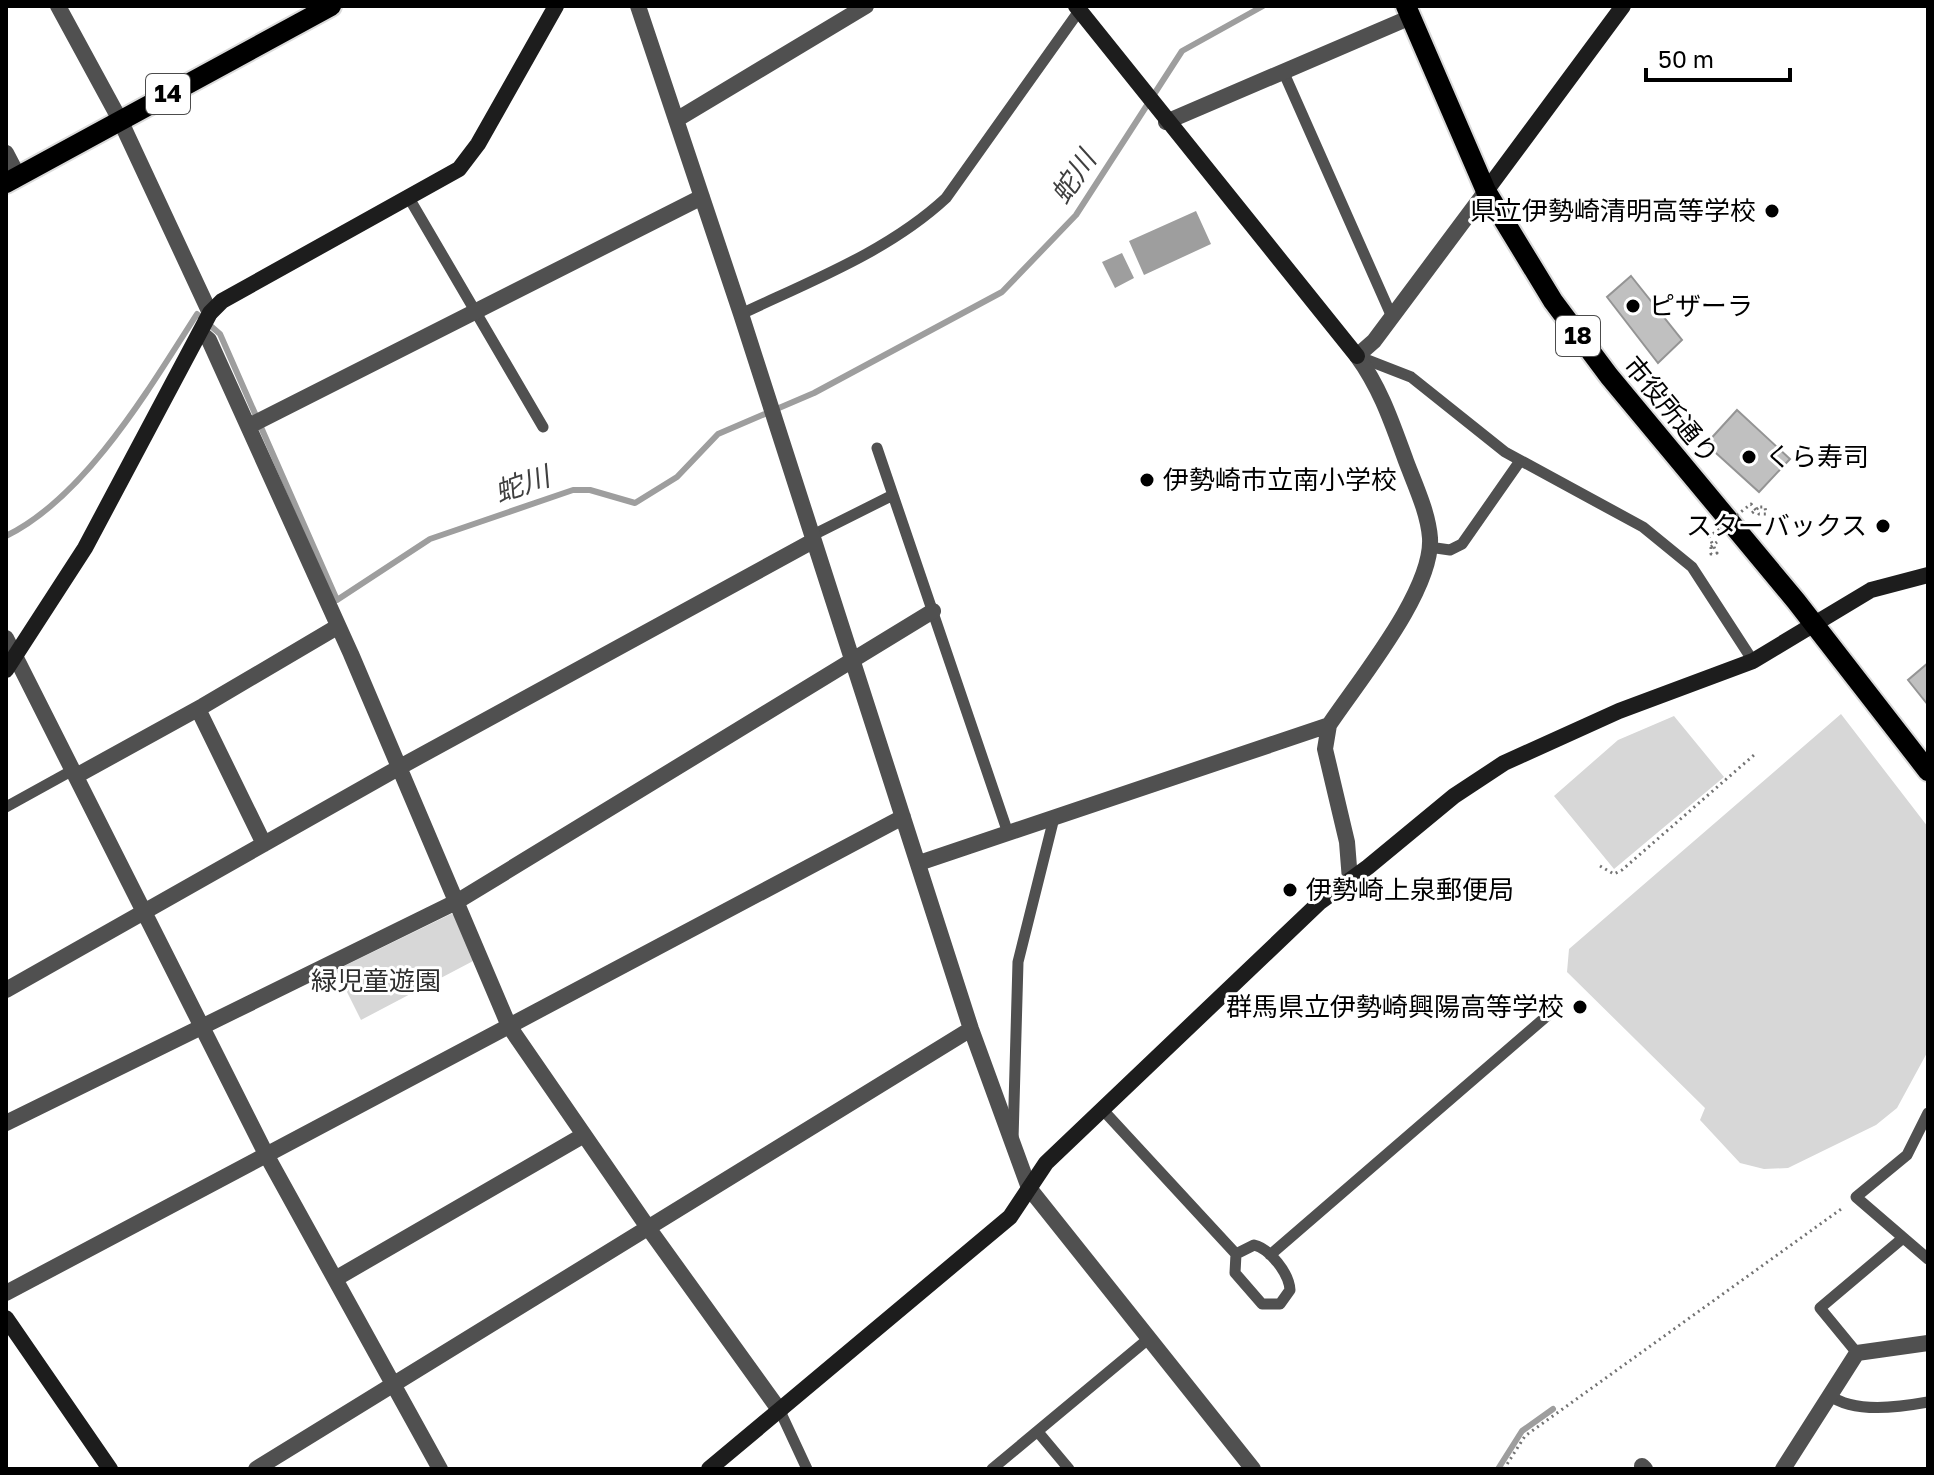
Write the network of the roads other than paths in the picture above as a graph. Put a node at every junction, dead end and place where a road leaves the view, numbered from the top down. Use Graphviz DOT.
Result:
graph roads {
  1 [pos="331,6"];
  2 [pos="556,6"];
  3 [pos="638,6"];
  4 [pos="866,6"];
  5 [pos="1623,6"];
  6 [pos="63,8"];
  7 [pos="1077,8"];
  8 [pos="1408,12"];
  9 [pos="1283,71"];
  10 [pos="1162,117"];
  11 [pos="120,120"];
  12 [pos="676,120"];
  13 [pos="6,153"];
  14 [pos="12,180"];
  15 [pos="1486,191"];
  16 [pos="702,197"];
  17 [pos="409,198"];
  18 [pos="476,312"];
  19 [pos="210,313"];
  20 [pos="741,314"];
  21 [pos="1392,317"];
  22 [pos="201,333"];
  23 [pos="1357,356"];
  24 [pos="249,426"];
  25 [pos="543,427"];
  26 [pos="877,448"];
  27 [pos="1520,461"];
  28 [pos="893,495"];
  29 [pos="812,538"];
  30 [pos="1429,547"];
  31 [pos="1928,575"];
  32 [pos="933,611"];
  33 [pos="1814,624"];
  34 [pos="337,627"];
  35 [pos="6,638"];
  36 [pos="853,660"];
  37 [pos="1753,661"];
  38 [pos="11,664"];
  39 [pos="198,709"];
  40 [pos="1329,725"];
  41 [pos="400,767"];
  42 [pos="1928,771"];
  43 [pos="74,773"];
  44 [pos="6,807"];
  45 [pos="903,817"];
  46 [pos="1054,818"];
  47 [pos="1008,833"];
  48 [pos="264,844"];
  49 [pos="919,863"];
  50 [pos="1350,880"];
  51 [pos="458,901"];
  52 [pos="144,911"];
  53 [pos="6,990"];
  54 [pos="1548,1015"];
  55 [pos="509,1026"];
  56 [pos="202,1027"];
  57 [pos="971,1029"];
  58 [pos="1102,1109"];
  59 [pos="1928,1113"];
  60 [pos="6,1123"];
  61 [pos="584,1135"];
  62 [pos="1012,1144"];
  63 [pos="267,1156"];
  64 [pos="1029,1188"];
  65 [pos="649,1229"];
  66 [pos="1903,1238"];
  67 [pos="1236,1254"];
  68 [pos="1270,1255"];
  69 [pos="1928,1259"];
  70 [pos="335,1279"];
  71 [pos="6,1293"];
  72 [pos="6,1318"];
  73 [pos="1147,1340"];
  74 [pos="1928,1343"];
  75 [pos="1857,1353"];
  76 [pos="395,1386"];
  77 [pos="1829,1395"];
  78 [pos="1928,1402"];
  79 [pos="780,1411"];
  80 [pos="1038,1432"];
  81 [pos="110,1469"];
  82 [pos="256,1469"];
  83 [pos="440,1469"];
  84 [pos="709,1469"];
  85 [pos="807,1469"];
  86 [pos="992,1469"];
  87 [pos="1069,1469"];
  88 [pos="1253,1469"];
  89 [pos="1783,1469"];
  1 -- 11 [label="main road, 14"];
  2 -- 17 [label="street"];
  3 -- 12 [label="street"];
  4 -- 12 [label="street"];
  5 -- 15 [label="street"];
  6 -- 11 [label="street"];
  7 -- 10 [label="street"];
  7 -- 20 [label="lane"];
  8 -- 9 [label="street"];
  8 -- 15 [label="main road, 市役所通り / 18"];
  9 -- 10 [label="street"];
  9 -- 21 [label="lane"];
  10 -- 23 [label="street"];
  11 -- 14 [label="main road, 14"];
  11 -- 19 [label="street"];
  12 -- 16 [label="street"];
  13 -- 14 [label="street"];
  15 -- 21 [label="street"];
  15 -- 33 [label="main road, 市役所通り / 18"];
  16 -- 18 [label="street"];
  16 -- 20 [label="street"];
  17 -- 18 [label="lane"];
  17 -- 19 [label="street"];
  18 -- 24 [label="street"];
  18 -- 25 [label="lane"];
  19 -- 22 [label="street"];
  20 -- 29 [label="street"];
  21 -- 23 [label="street"];
  22 -- 24 [label="street"];
  22 -- 38 [label="street"];
  23 -- 27 [label="lane"];
  23 -- 30 [label="street"];
  24 -- 34 [label="street"];
  26 -- 28 [label="lane"];
  27 -- 30 [label="lane"];
  27 -- 37 [label="lane"];
  28 -- 29 [label="lane"];
  28 -- 32 [label="lane"];
  29 -- 36 [label="street"];
  29 -- 41 [label="street"];
  30 -- 40 [label="street"];
  31 -- 33 [label="street"];
  32 -- 36 [label="street"];
  32 -- 47 [label="lane"];
  33 -- 37 [label="street"];
  33 -- 42 [label="main road, 市役所通り / 18"];
  34 -- 39 [label="street"];
  34 -- 41 [label="street"];
  35 -- 38 [label="street"];
  36 -- 45 [label="street"];
  36 -- 51 [label="street"];
  37 -- 50 [label="street"];
  38 -- 43 [label="street"];
  39 -- 43 [label="street"];
  39 -- 48 [label="street"];
  40 -- 46 [label="street"];
  40 -- 50 [label="street"];
  41 -- 48 [label="street"];
  41 -- 51 [label="street"];
  43 -- 44 [label="lane"];
  43 -- 52 [label="street"];
  45 -- 49 [label="street"];
  45 -- 55 [label="street"];
  46 -- 47 [label="street"];
  46 -- 62 [label="lane"];
  47 -- 49 [label="street"];
  48 -- 52 [label="street"];
  49 -- 57 [label="street"];
  50 -- 58 [label="street"];
  51 -- 55 [label="street"];
  51 -- 56 [label="street"];
  52 -- 53 [label="street"];
  52 -- 56 [label="street"];
  54 -- 68 [label="lane"];
  55 -- 61 [label="street"];
  55 -- 63 [label="street"];
  56 -- 60 [label="street"];
  56 -- 63 [label="street"];
  57 -- 62 [label="street"];
  57 -- 65 [label="street"];
  58 -- 64 [label="street"];
  58 -- 67 [label="lane"];
  59 -- 66 [label="lane"];
  61 -- 65 [label="street"];
  61 -- 70 [label="street"];
  62 -- 64 [label="street"];
  63 -- 70 [label="street"];
  63 -- 71 [label="street"];
  64 -- 73 [label="street"];
  64 -- 79 [label="street"];
  65 -- 76 [label="street"];
  65 -- 79 [label="street"];
  66 -- 69 [label="lane"];
  66 -- 75 [label="lane"];
  67 -- 68 [label="lane"];
  67 -- 68 [label="lane"];
  70 -- 76 [label="street"];
  72 -- 81 [label="street"];
  73 -- 80 [label="lane"];
  73 -- 88 [label="street"];
  74 -- 75 [label="street"];
  75 -- 77 [label="street"];
  76 -- 82 [label="street"];
  76 -- 83 [label="street"];
  77 -- 78 [label="lane"];
  77 -- 89 [label="street"];
  79 -- 84 [label="street"];
  79 -- 85 [label="lane"];
  80 -- 86 [label="lane"];
  80 -- 87 [label="lane"];
}
